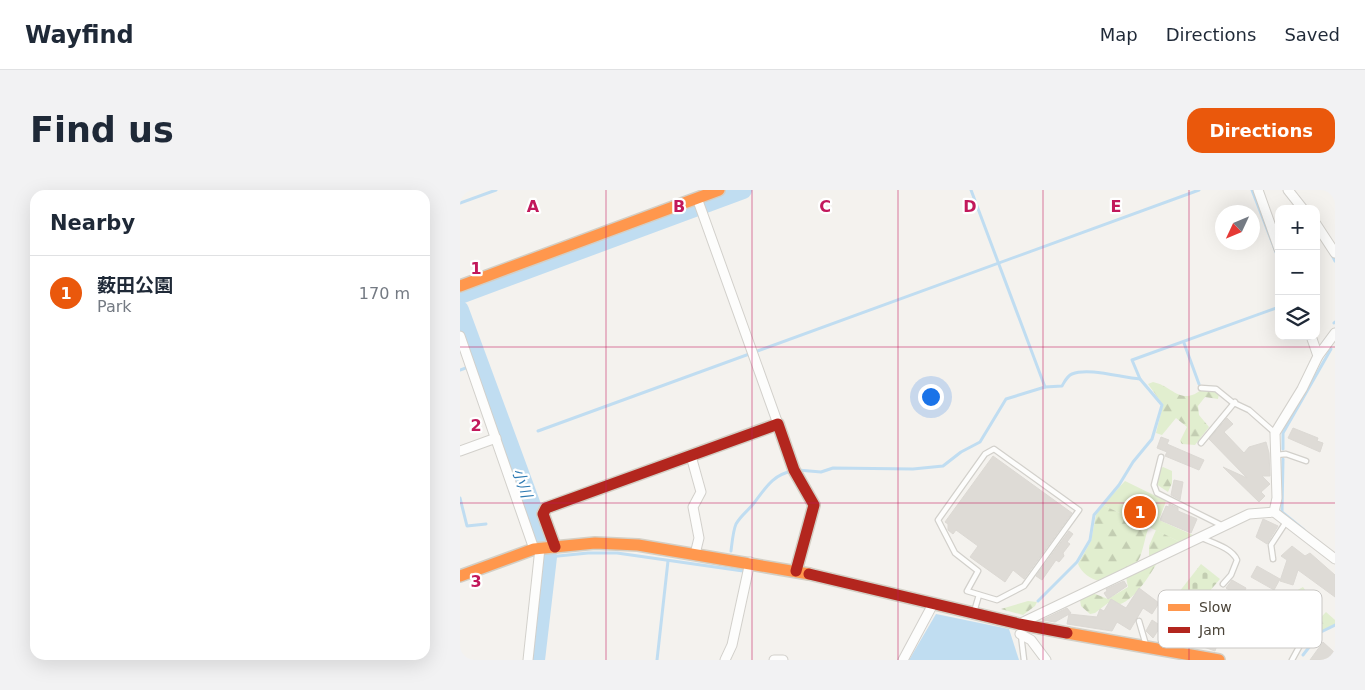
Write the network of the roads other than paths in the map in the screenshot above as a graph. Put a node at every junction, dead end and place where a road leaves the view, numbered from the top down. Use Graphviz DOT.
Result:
graph roads {
  1 [pos="719,190"];
  2 [pos="1258,190"];
  3 [pos="1288,190"];
  4 [pos="697,198"];
  5 [pos="1299,205"];
  6 [pos="1320,230"];
  7 [pos="1275,238"];
  8 [pos="1335,253"];
  9 [pos="460,286"];
  10 [pos="1335,333"];
  11 [pos="460,336"];
  12 [pos="1312,340"];
  13 [pos="1318,356"];
  14 [pos="1201,388"];
  15 [pos="1235,402"];
  16 [pos="778,424"];
  17 [pos="1275,433"];
  18 [pos="496,438"];
  19 [pos="1201,443"];
  20 [pos="460,451"];
  21 [pos="1276,455"];
  22 [pos="691,456"];
  23 [pos="1161,457"];
  24 [pos="1306,461"];
  25 [pos="1274,512"];
  26 [pos="1286,522"];
  27 [pos="1223,526"];
  28 [pos="1200,537"];
  29 [pos="545,548"];
  30 [pos="695,554"];
  31 [pos="1273,559"];
  32 [pos="1335,559"];
  33 [pos="750,562"];
  34 [pos="796,571"];
  35 [pos="460,576"];
  36 [pos="1223,584"];
  37 [pos="979,594"];
  38 [pos="933,604"];
  39 [pos="973,613"];
  40 [pos="1139,621"];
  41 [pos="1020,629"];
  42 [pos="1147,646"];
  43 [pos="1299,648"];
  44 [pos="528,660"];
  45 [pos="725,660"];
  46 [pos="774,660"];
  47 [pos="783,660"];
  48 [pos="903,660"];
  49 [pos="1024,660"];
  50 [pos="1046,660"];
  51 [pos="1219,660"];
  52 [pos="1292,660"];
  1 -- 4 [label="street"];
  2 -- 7 [label="street"];
  3 -- 5 [label="street"];
  4 -- 9 [label="street"];
  4 -- 16 [label="street"];
  6 -- 8 [label="street"];
  10 -- 13 [label="street"];
  11 -- 18 [label="street"];
  12 -- 13 [label="street"];
  13 -- 17 [label="street"];
  14 -- 15 [label="lane"];
  15 -- 17 [label="lane"];
  15 -- 19 [label="lane"];
  16 -- 22 [label="street"];
  16 -- 34 [label="street"];
  17 -- 21 [label="street"];
  18 -- 20 [label="street"];
  18 -- 29 [label="street"];
  21 -- 24 [label="lane"];
  21 -- 25 [label="street"];
  22 -- 29 [label="street"];
  22 -- 30 [label="street"];
  23 -- 27 [label="lane"];
  25 -- 26 [label="street"];
  25 -- 27 [label="street"];
  26 -- 31 [label="lane"];
  26 -- 32 [label="street"];
  27 -- 28 [label="street"];
  28 -- 36 [label="lane"];
  28 -- 41 [label="street"];
  29 -- 30 [label="street"];
  29 -- 35 [label="street"];
  29 -- 44 [label="street"];
  30 -- 33 [label="street"];
  33 -- 34 [label="street"];
  33 -- 45 [label="street"];
  34 -- 38 [label="street"];
  37 -- 37 [label="lane"];
  37 -- 39 [label="lane"];
  38 -- 39 [label="street"];
  38 -- 48 [label="street"];
  39 -- 41 [label="street"];
  40 -- 42 [label="lane"];
  41 -- 42 [label="street"];
  41 -- 49 [label="lane"];
  41 -- 50 [label="street"];
  42 -- 51 [label="street"];
  43 -- 52 [label="lane"];
  46 -- 47 [label="street"];
}
